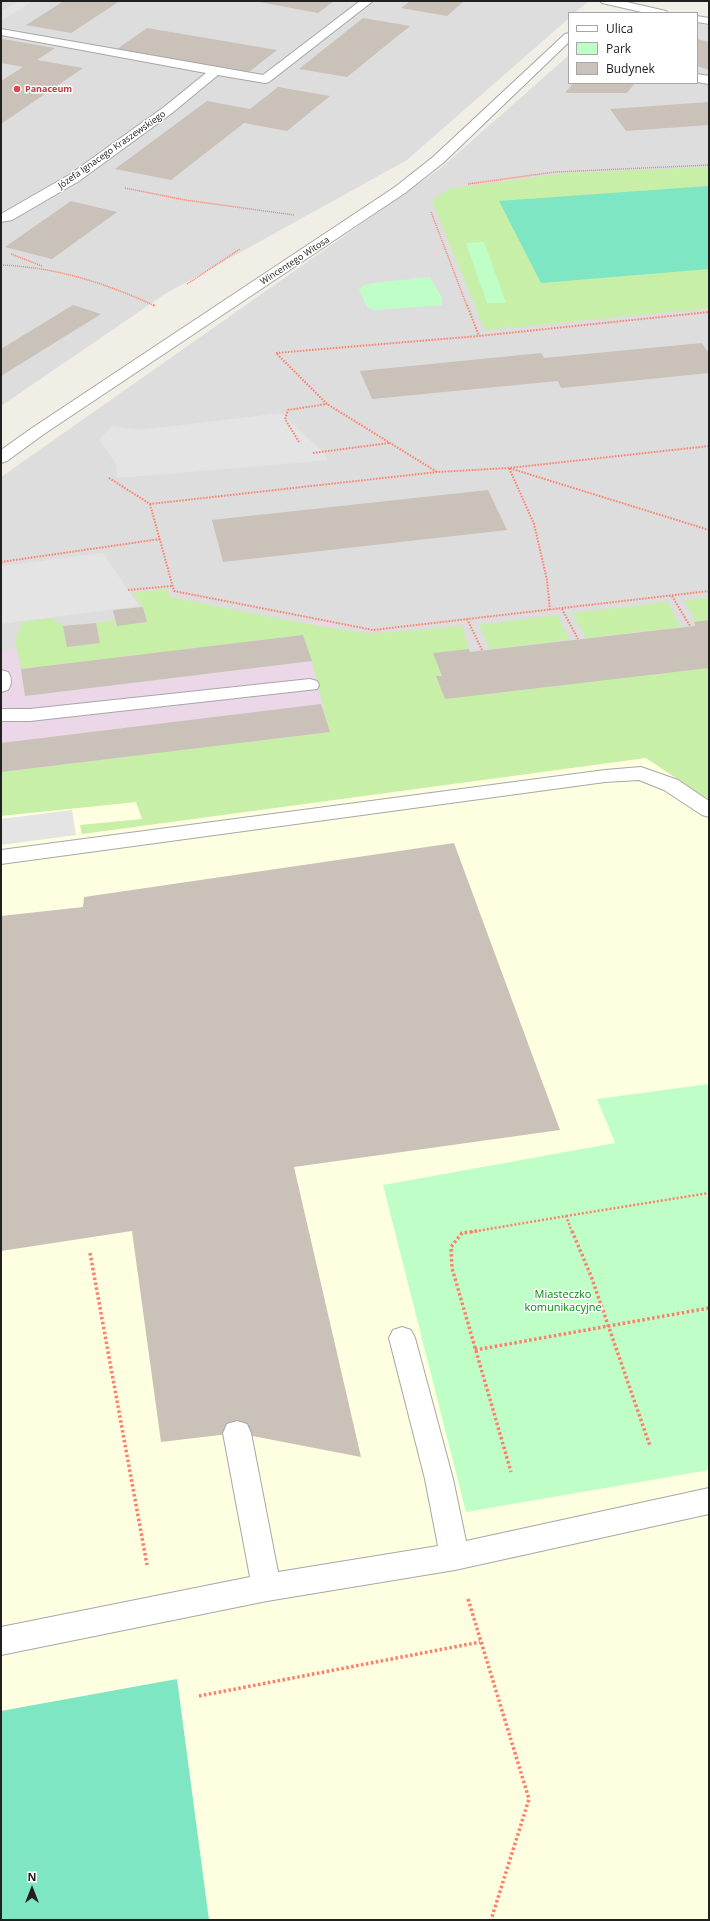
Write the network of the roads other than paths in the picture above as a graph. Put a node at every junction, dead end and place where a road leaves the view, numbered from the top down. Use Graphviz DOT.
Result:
graph roads {
  1 [pos="367,1"];
  2 [pos="606,1"];
  3 [pos="597,9"];
  4 [pos="657,12"];
  5 [pos="698,19"];
  6 [pos="709,21"];
  7 [pos="1,32"];
  8 [pos="568,37"];
  9 [pos="216,71"];
  10 [pos="698,78"];
  11 [pos="709,80"];
  12 [pos="1,218"];
  13 [pos="1,458"];
  14 [pos="1,676"];
  15 [pos="310,685"];
  16 [pos="1,686"];
  17 [pos="1,715"];
  18 [pos="709,810"];
  19 [pos="1,857"];
  20 [pos="402,1338"];
  21 [pos="237,1433"];
  22 [pos="709,1501"];
  23 [pos="455,1557"];
  24 [pos="267,1587"];
  25 [pos="1,1641"];
  1 -- 9 [label="street"];
  2 -- 3 [label="street"];
  2 -- 4 [label="street"];
  5 -- 6 [label="street"];
  7 -- 9 [label="street"];
  8 -- 13 [label="street, Wincentego Witosa"];
  9 -- 12 [label="street, Józefa Ignacego Kraszewskiego"];
  10 -- 11 [label="street"];
  14 -- 16 [label="street"];
  15 -- 17 [label="street"];
  18 -- 19 [label="street"];
  20 -- 23 [label="street"];
  21 -- 24 [label="street"];
  22 -- 23 [label="street"];
  23 -- 24 [label="street"];
  24 -- 25 [label="street"];
}
